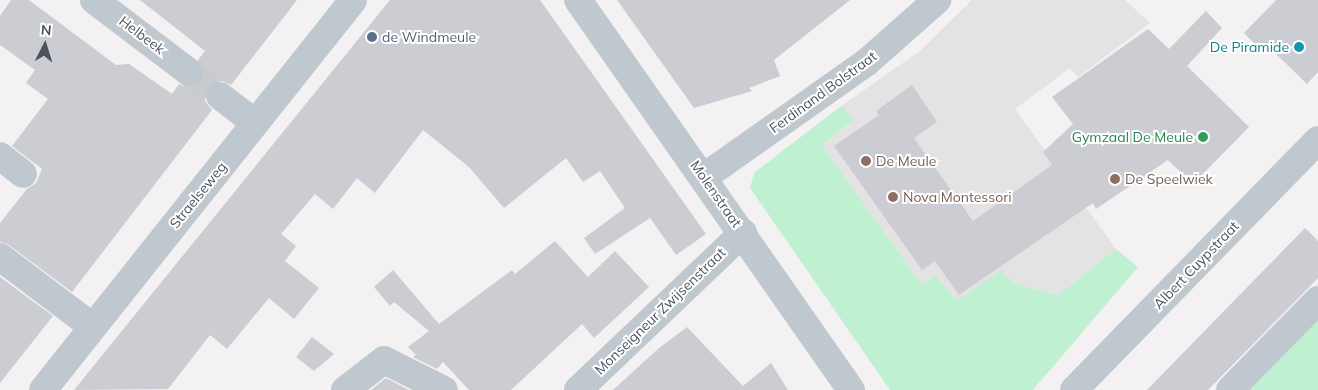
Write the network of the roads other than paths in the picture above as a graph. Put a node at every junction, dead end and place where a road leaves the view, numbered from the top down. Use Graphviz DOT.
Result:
graph roads {
  1 [pos="94,0"];
  2 [pos="353,0"];
  3 [pos="578,0"];
  4 [pos="937,0"];
  5 [pos="189,72"];
  6 [pos="220,96"];
  7 [pos="255,124"];
  8 [pos="1318,140"];
  9 [pos="0,156"];
  10 [pos="23,174"];
  11 [pos="704,177"];
  12 [pos="742,233"];
  13 [pos="0,257"];
  14 [pos="1318,300"];
  15 [pos="93,328"];
  16 [pos="43,390"];
  17 [pos="345,390"];
  18 [pos="444,390"];
  19 [pos="578,390"];
  20 [pos="851,390"];
  21 [pos="1074,390"];
  22 [pos="1230,390"];
  1 -- 5 [label="street, Helbeek"];
  2 -- 7 [label="street, Straelseweg"];
  3 -- 11 [label="street, Molenstraat"];
  4 -- 11 [label="street, Ferdinand Bolstraat"];
  6 -- 7 [label="street"];
  7 -- 15 [label="street, Straelseweg"];
  8 -- 21 [label="street, Albert Cuypstraat"];
  9 -- 10 [label="street"];
  11 -- 12 [label="street, Molenstraat"];
  12 -- 19 [label="street, Monseigneur Zwijsenstraat"];
  12 -- 20 [label="street, Molenstraat"];
  13 -- 15 [label="street"];
  14 -- 22 [label="street"];
  15 -- 16 [label="street, Straelseweg"];
  17 -- 18 [label="street"];
}
